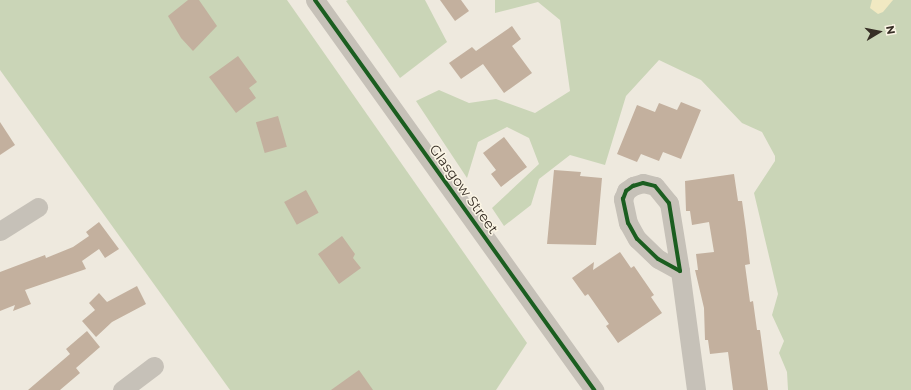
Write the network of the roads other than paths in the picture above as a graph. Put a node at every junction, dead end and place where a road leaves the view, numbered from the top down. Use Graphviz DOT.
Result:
graph roads {
  1 [pos="315,0"];
  2 [pos="38,207"];
  3 [pos="0,231"];
  4 [pos="680,271"];
  5 [pos="154,366"];
  6 [pos="122,390"];
  7 [pos="594,390"];
  8 [pos="696,390"];
  1 -- 7 [label="street, Glasgow Street"];
  2 -- 3 [label="street"];
  4 -- 8 [label="street"];
  5 -- 6 [label="street"];
}
